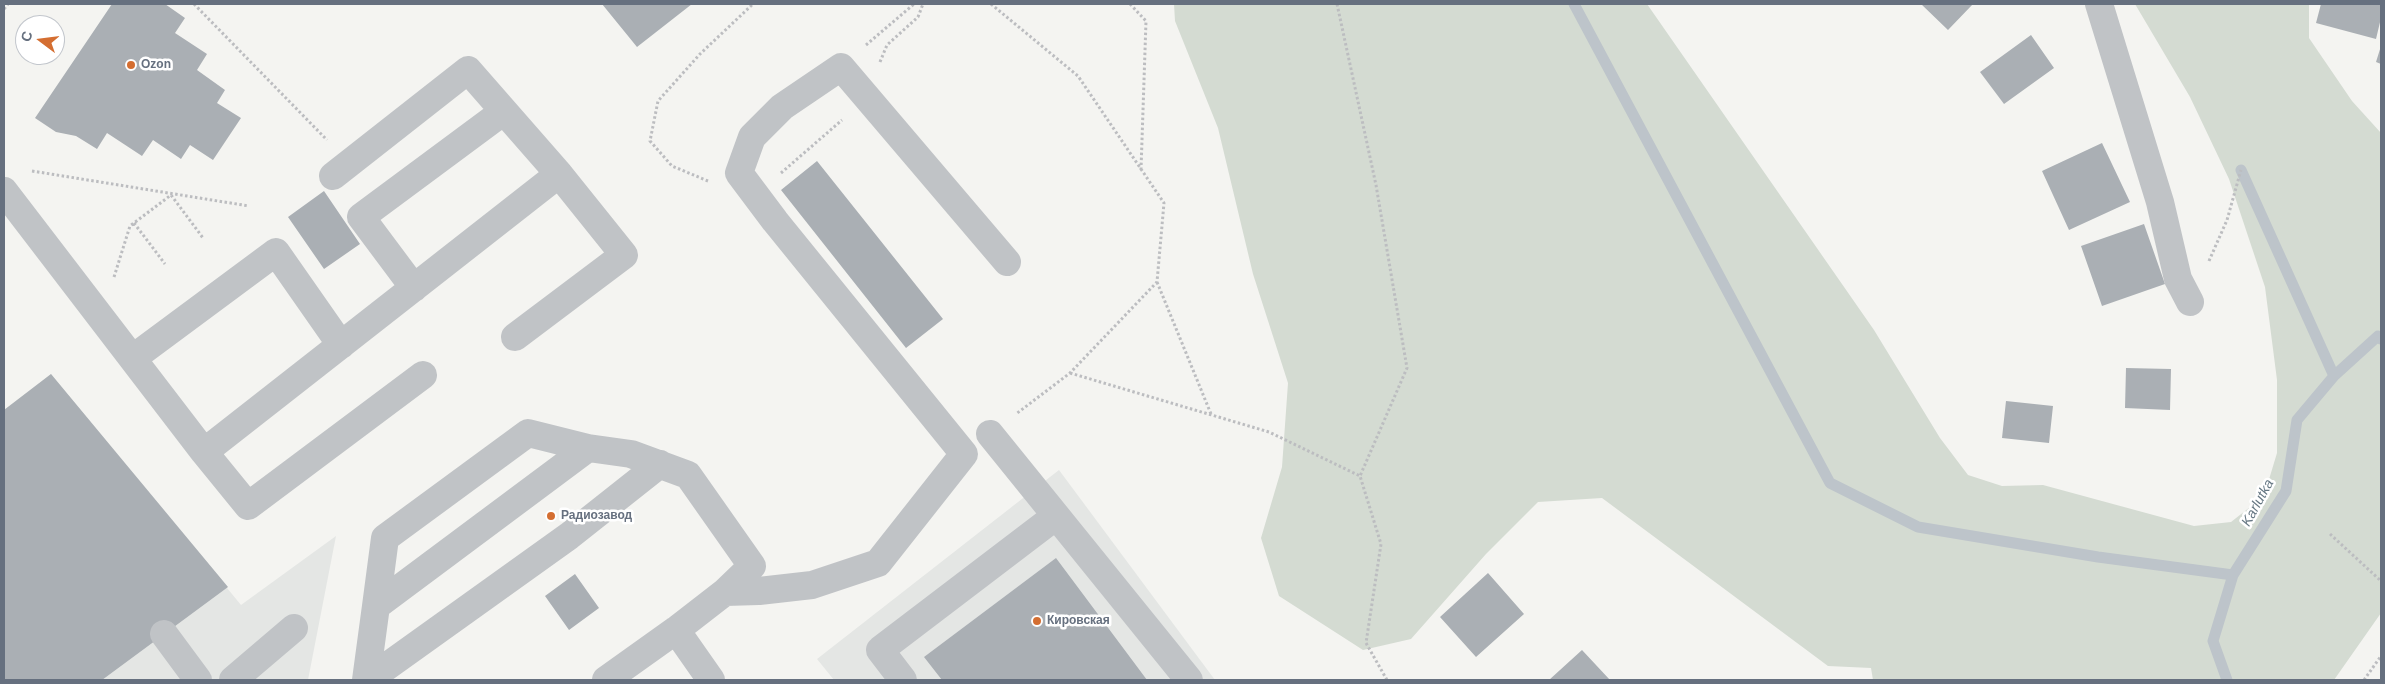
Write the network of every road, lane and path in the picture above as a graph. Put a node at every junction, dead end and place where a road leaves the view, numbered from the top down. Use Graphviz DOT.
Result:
graph roads {
  1 [pos="8,4"];
  2 [pos="194,4"];
  3 [pos="753,4"];
  4 [pos="914,4"];
  5 [pos="991,4"];
  6 [pos="1130,4"];
  7 [pos="1337,4"];
  8 [pos="2099,4"];
  9 [pos="4,9"];
  10 [pos="841,67"];
  11 [pos="504,110"];
  12 [pos="328,141"];
  13 [pos="24,170"];
  14 [pos="1141,170"];
  15 [pos="2241,170"];
  16 [pos="739,172"];
  17 [pos="559,174"];
  18 [pos="333,176"];
  19 [pos="4,191"];
  20 [pos="171,195"];
  21 [pos="248,206"];
  22 [pos="134,223"];
  23 [pos="203,238"];
  24 [pos="1007,262"];
  25 [pos="165,264"];
  26 [pos="1157,282"];
  27 [pos="112,283"];
  28 [pos="414,288"];
  29 [pos="2190,302"];
  30 [pos="515,337"];
  31 [pos="342,345"];
  32 [pos="133,358"];
  33 [pos="1070,373"];
  34 [pos="423,375"];
  35 [pos="1211,414"];
  36 [pos="990,434"];
  37 [pos="588,448"];
  38 [pos="204,452"];
  39 [pos="660,464"];
  40 [pos="1360,476"];
  41 [pos="1056,516"];
  42 [pos="2330,534"];
  43 [pos="2381,581"];
  44 [pos="725,592"];
  45 [pos="376,606"];
  46 [pos="294,628"];
  47 [pos="676,630"];
  48 [pos="164,634"];
  49 [pos="2381,656"];
  50 [pos="198,680"];
  51 [pos="233,680"];
  52 [pos="367,680"];
  53 [pos="606,680"];
  54 [pos="711,680"];
  55 [pos="903,680"];
  56 [pos="1189,680"];
  57 [pos="1387,680"];
  58 [pos="2364,680"];
  1 -- 9 [label="path"];
  2 -- 12 [label="path"];
  3 -- 16 [label="path"];
  4 -- 10 [label="path"];
  5 -- 14 [label="path"];
  6 -- 14 [label="path"];
  7 -- 40 [label="path"];
  8 -- 29 [label="street"];
  10 -- 16 [label="street"];
  10 -- 24 [label="street"];
  11 -- 17 [label="street"];
  11 -- 18 [label="street"];
  11 -- 28 [label="street"];
  13 -- 20 [label="path"];
  14 -- 26 [label="path"];
  15 -- 29 [label="path"];
  16 -- 44 [label="street"];
  17 -- 28 [label="street"];
  17 -- 30 [label="street"];
  19 -- 32 [label="street"];
  20 -- 21 [label="path"];
  20 -- 22 [label="path"];
  20 -- 23 [label="path"];
  22 -- 25 [label="path"];
  22 -- 27 [label="path"];
  26 -- 33 [label="path"];
  26 -- 35 [label="path"];
  28 -- 31 [label="street"];
  31 -- 32 [label="street"];
  31 -- 38 [label="street"];
  32 -- 38 [label="street"];
  33 -- 35 [label="path"];
  33 -- 36 [label="path"];
  34 -- 38 [label="street"];
  35 -- 40 [label="path"];
  36 -- 41 [label="street"];
  37 -- 39 [label="street"];
  37 -- 45 [label="street"];
  37 -- 45 [label="street"];
  39 -- 44 [label="street"];
  39 -- 52 [label="street"];
  40 -- 57 [label="path"];
  41 -- 55 [label="street"];
  41 -- 56 [label="street"];
  42 -- 43 [label="path"];
  44 -- 47 [label="street"];
  45 -- 52 [label="street"];
  46 -- 51 [label="street"];
  47 -- 53 [label="street"];
  47 -- 54 [label="street"];
  48 -- 50 [label="street"];
  49 -- 58 [label="path"];
}
